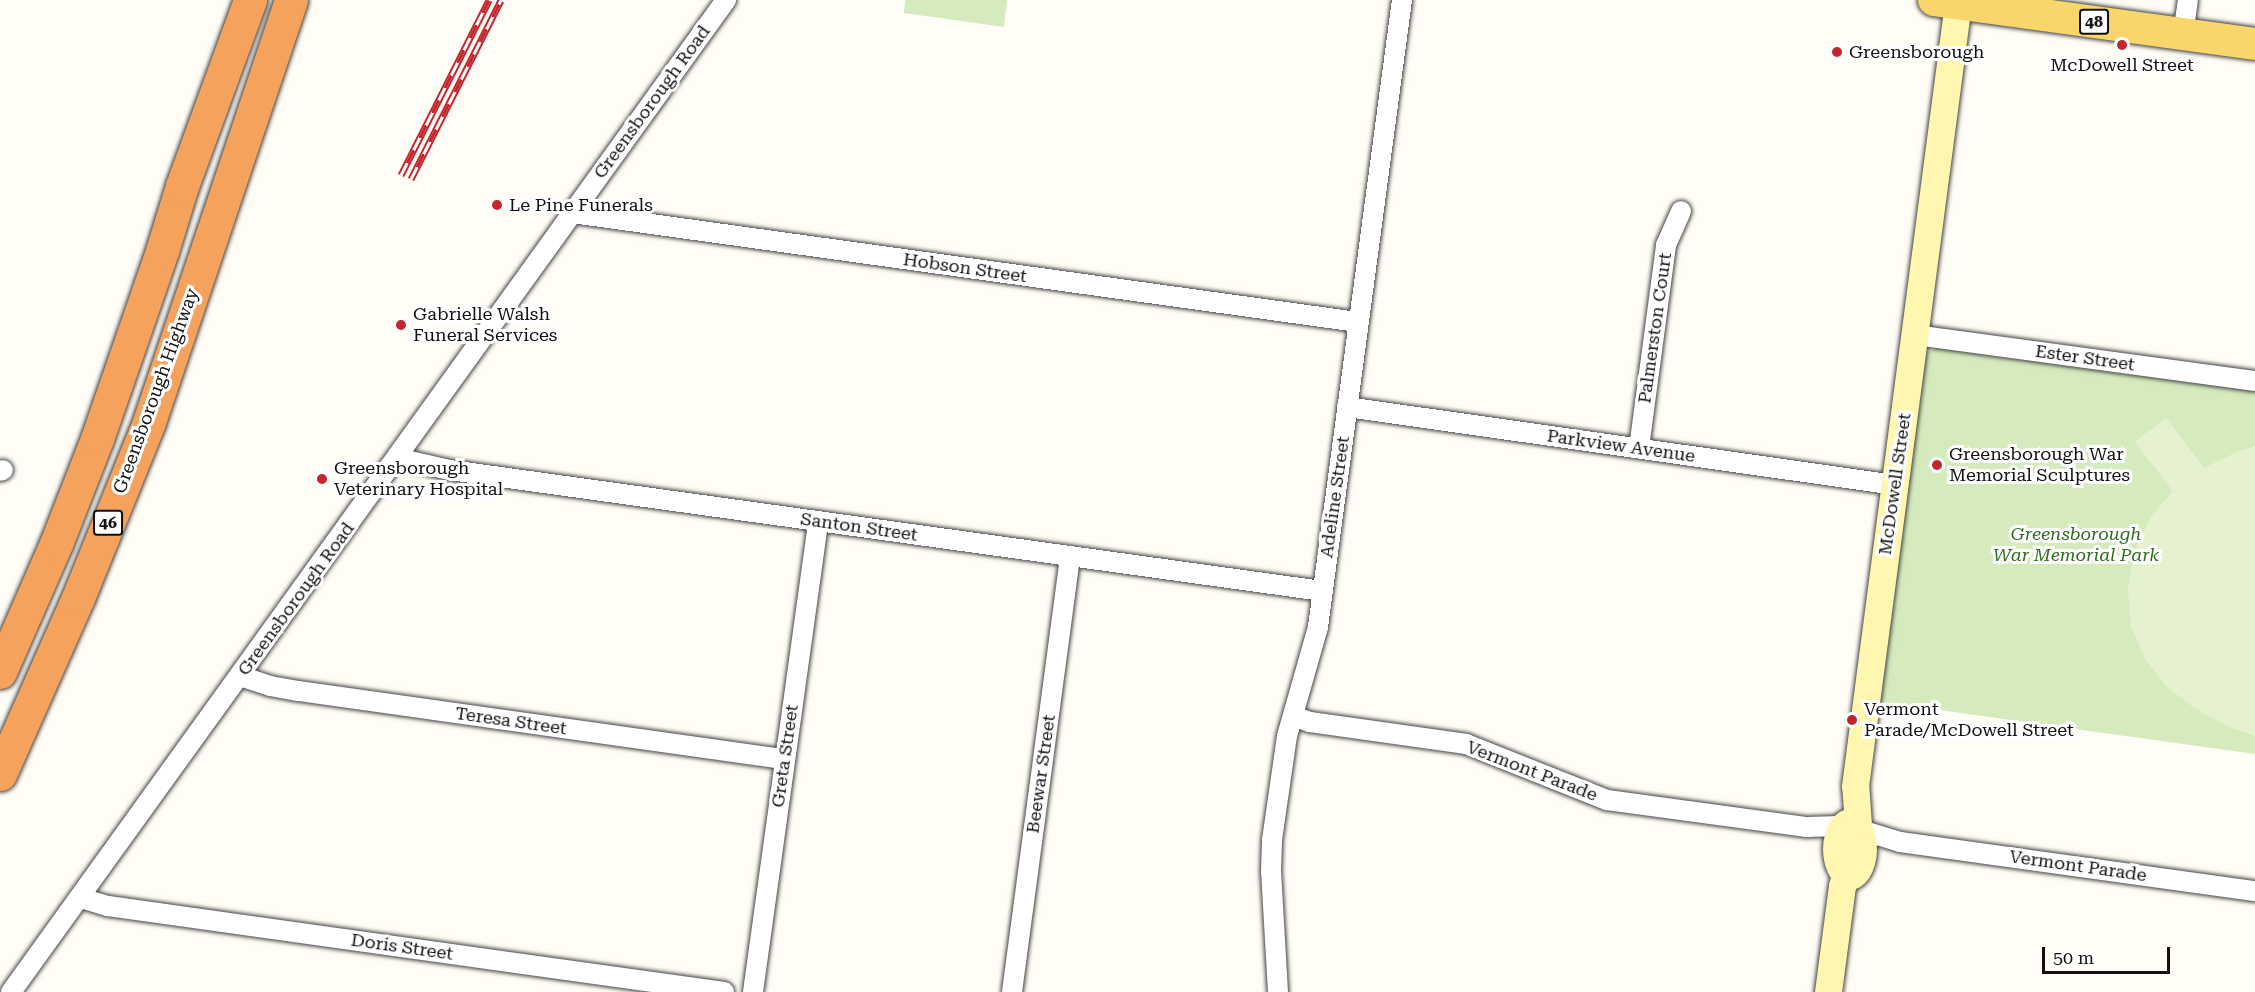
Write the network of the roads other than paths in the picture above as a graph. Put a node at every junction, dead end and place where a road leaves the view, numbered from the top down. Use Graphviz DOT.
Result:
graph roads {
  1 [pos="250,0"];
  2 [pos="291,0"];
  3 [pos="726,0"];
  4 [pos="1402,0"];
  5 [pos="2187,0"];
  6 [pos="1946,2"];
  7 [pos="2183,35"];
  8 [pos="2255,44"];
  9 [pos="1681,212"];
  10 [pos="572,213"];
  11 [pos="1358,322"];
  12 [pos="1915,334"];
  13 [pos="2255,381"];
  14 [pos="1347,408"];
  15 [pos="1639,448"];
  16 [pos="398,458"];
  17 [pos="1895,485"];
  18 [pos="818,521"];
  19 [pos="1070,556"];
  20 [pos="1322,591"];
  21 [pos="0,672"];
  22 [pos="240,676"];
  23 [pos="1294,716"];
  24 [pos="784,759"];
  25 [pos="0,774"];
  26 [pos="1848,835"];
  27 [pos="2255,891"];
  28 [pos="81,898"];
  29 [pos="11,992"];
  30 [pos="724,992"];
  31 [pos="753,992"];
  32 [pos="1012,992"];
  33 [pos="1278,992"];
  34 [pos="1828,992"];
  1 -- 21 [label="highway, 46"];
  2 -- 25 [label="highway, Greensborough Highway / 46"];
  3 -- 10 [label="street, Greensborough Road"];
  4 -- 11 [label="street, Adeline Street"];
  5 -- 7 [label="street"];
  6 -- 7 [label="main road, 48"];
  6 -- 12 [label="street, McDowell Street"];
  7 -- 8 [label="main road, 48"];
  9 -- 15 [label="street, Palmerston Court"];
  10 -- 11 [label="street, Hobson Street"];
  10 -- 16 [label="street, Greensborough Road"];
  11 -- 14 [label="street, Adeline Street"];
  12 -- 13 [label="street, Ester Street"];
  12 -- 17 [label="street, McDowell Street"];
  14 -- 15 [label="street, Parkview Avenue"];
  14 -- 20 [label="street, Adeline Street"];
  15 -- 17 [label="street, Parkview Avenue"];
  16 -- 18 [label="street, Santon Street"];
  16 -- 22 [label="street, Greensborough Road"];
  17 -- 26 [label="street, McDowell Street"];
  18 -- 19 [label="street, Santon Street"];
  18 -- 24 [label="street, Greta Street"];
  19 -- 20 [label="street, Santon Street"];
  19 -- 32 [label="street, Beewar Street"];
  20 -- 23 [label="street, Adeline Street"];
  22 -- 24 [label="street, Teresa Street"];
  22 -- 28 [label="street, Greensborough Road"];
  23 -- 26 [label="street, Vermont Parade"];
  23 -- 33 [label="street, Adeline Street"];
  24 -- 31 [label="street, Greta Street"];
  26 -- 27 [label="street, Vermont Parade"];
  26 -- 34 [label="street, McDowell Street"];
  28 -- 29 [label="street, Greensborough Road"];
  28 -- 30 [label="street, Doris Street"];
}
